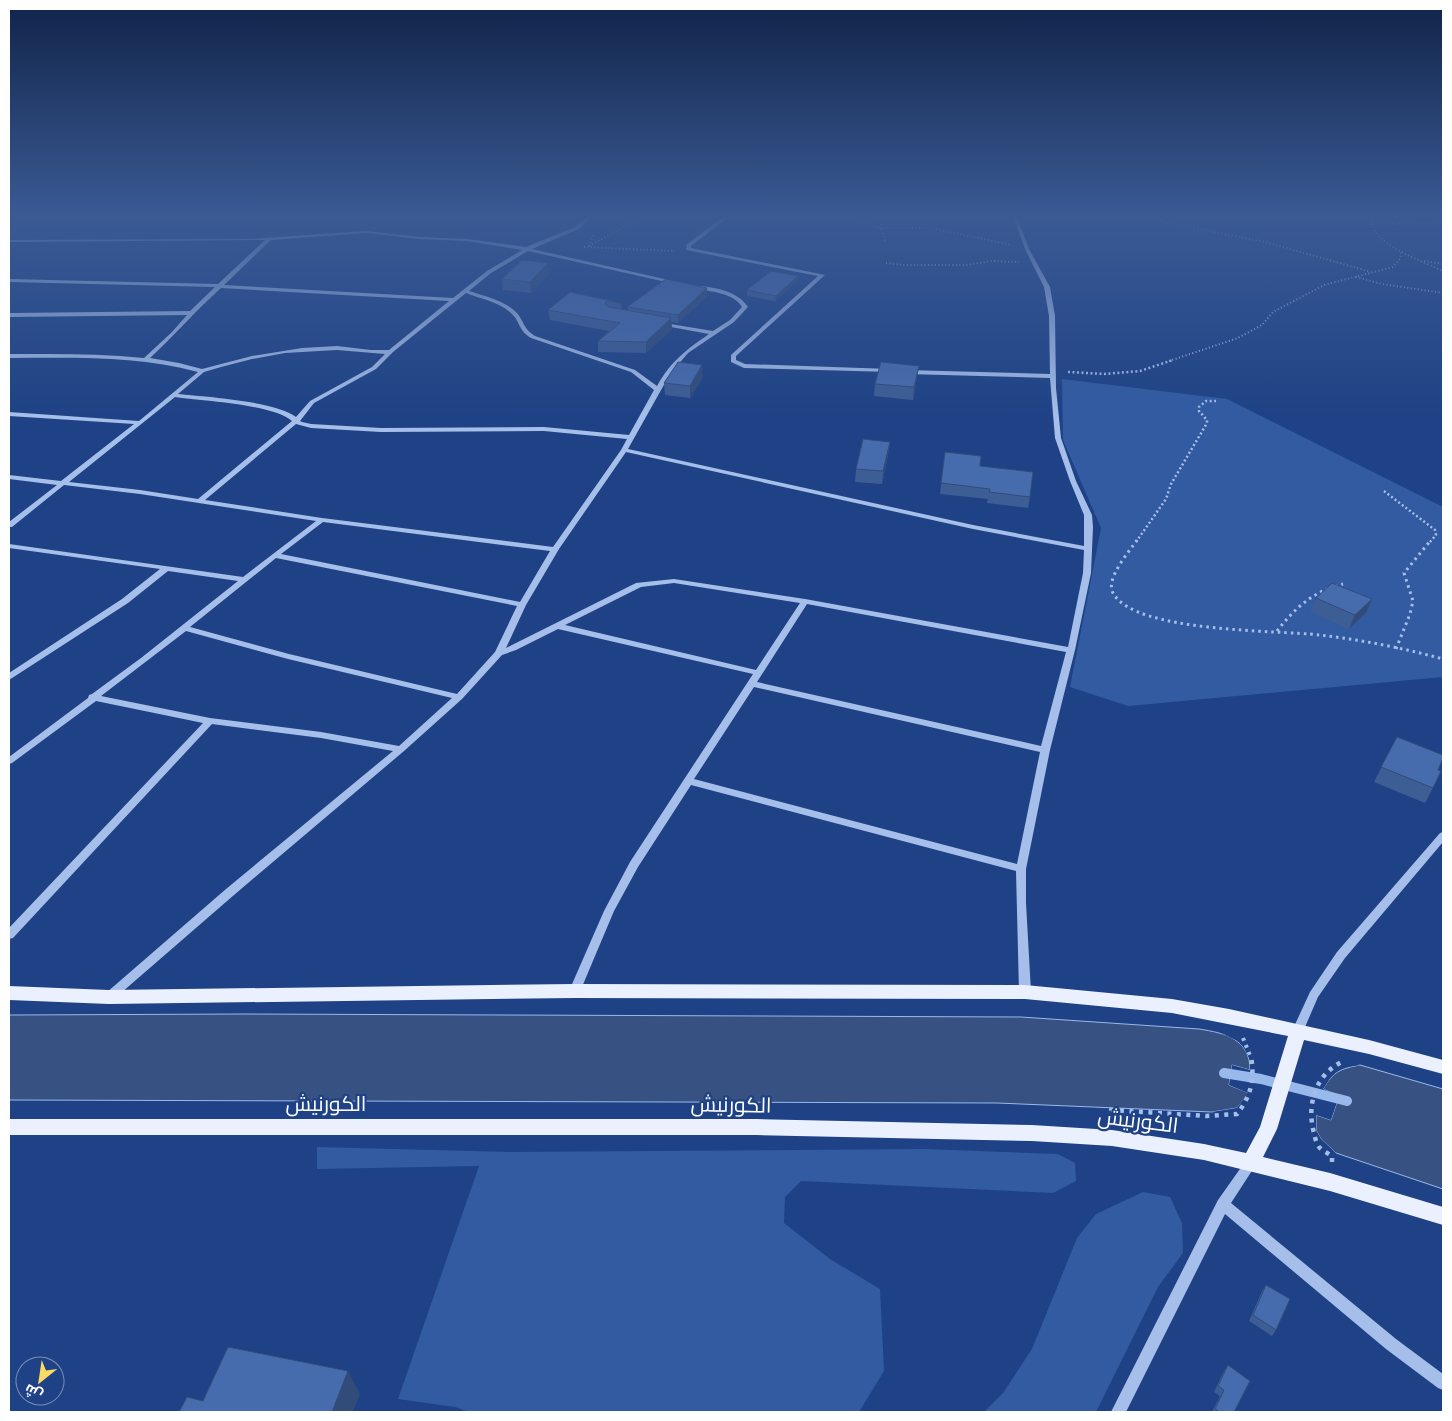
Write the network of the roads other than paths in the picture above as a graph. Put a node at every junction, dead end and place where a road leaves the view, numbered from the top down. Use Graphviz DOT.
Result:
graph roads {
  1 [pos="126,283"];
  2 [pos="224,283"];
  3 [pos="474,283"];
  4 [pos="678,283"];
  5 [pos="813,283"];
  6 [pos="1045,283"];
  7 [pos="681,284"];
  8 [pos="221,286"];
  9 [pos="690,286"];
  10 [pos="464,291"];
  11 [pos="453,300"];
  12 [pos="191,313"];
  13 [pos="9,315"];
  14 [pos="657,323"];
  15 [pos="714,333"];
  16 [pos="390,351"];
  17 [pos="9,356"];
  18 [pos="145,360"];
  19 [pos="202,371"];
  20 [pos="893,371"];
  21 [pos="903,372"];
  22 [pos="1053,374"];
  23 [pos="658,390"];
  24 [pos="173,395"];
  25 [pos="9,414"];
  26 [pos="296,421"];
  27 [pos="140,423"];
  28 [pos="631,437"];
  29 [pos="624,450"];
  30 [pos="9,477"];
  31 [pos="62,482"];
  32 [pos="200,501"];
  33 [pos="322,520"];
  34 [pos="9,525"];
  35 [pos="9,546"];
  36 [pos="555,549"];
  37 [pos="1089,549"];
  38 [pos="275,556"];
  39 [pos="166,568"];
  40 [pos="244,579"];
  41 [pos="805,601"];
  42 [pos="522,605"];
  43 [pos="557,626"];
  44 [pos="184,628"];
  45 [pos="1071,650"];
  46 [pos="499,653"];
  47 [pos="760,673"];
  48 [pos="9,677"];
  49 [pos="753,684"];
  50 [pos="92,697"];
  51 [pos="459,697"];
  52 [pos="210,720"];
  53 [pos="400,749"];
  54 [pos="1045,750"];
  55 [pos="9,761"];
  56 [pos="688,780"];
  57 [pos="1443,836"];
  58 [pos="1022,869"];
  59 [pos="9,935"];
  60 [pos="575,991"];
  61 [pos="1025,992"];
  62 [pos="9,994"];
  63 [pos="109,997"];
  64 [pos="1298,1031"];
  65 [pos="1443,1067"];
  66 [pos="9,1127"];
  67 [pos="1251,1162"];
  68 [pos="1223,1204"];
  69 [pos="1443,1216"];
  70 [pos="1443,1383"];
  71 [pos="1118,1412"];
  1 -- 8 [label="street"];
  2 -- 8 [label="street"];
  3 -- 10 [label="street"];
  4 -- 7 [label="street"];
  5 -- 20 [label="street"];
  6 -- 22 [label="street"];
  8 -- 11 [label="street"];
  8 -- 12 [label="street"];
  9 -- 15 [label="street"];
  10 -- 11 [label="street"];
  10 -- 23 [label="street"];
  11 -- 16 [label="street"];
  12 -- 13 [label="street"];
  12 -- 18 [label="street"];
  14 -- 15 [label="street"];
  15 -- 23 [label="street"];
  16 -- 19 [label="street"];
  16 -- 26 [label="street"];
  17 -- 18 [label="street"];
  18 -- 19 [label="street"];
  19 -- 24 [label="street"];
  21 -- 22 [label="street"];
  22 -- 37 [label="street"];
  23 -- 28 [label="street"];
  24 -- 26 [label="street"];
  24 -- 27 [label="street"];
  25 -- 27 [label="street"];
  26 -- 28 [label="street"];
  26 -- 32 [label="street"];
  27 -- 31 [label="street"];
  28 -- 29 [label="street"];
  29 -- 36 [label="street"];
  29 -- 37 [label="street"];
  30 -- 31 [label="street"];
  31 -- 32 [label="street"];
  31 -- 34 [label="street"];
  32 -- 33 [label="street"];
  33 -- 36 [label="street"];
  33 -- 38 [label="street"];
  35 -- 39 [label="street"];
  36 -- 42 [label="street"];
  37 -- 45 [label="street"];
  38 -- 40 [label="street"];
  38 -- 42 [label="street"];
  39 -- 40 [label="street"];
  39 -- 48 [label="street"];
  40 -- 44 [label="street"];
  41 -- 43 [label="street"];
  41 -- 45 [label="street"];
  41 -- 47 [label="street"];
  42 -- 46 [label="street"];
  43 -- 46 [label="street"];
  43 -- 47 [label="street"];
  44 -- 50 [label="street"];
  44 -- 51 [label="street"];
  45 -- 54 [label="street"];
  46 -- 51 [label="street"];
  47 -- 49 [label="street"];
  49 -- 54 [label="street"];
  49 -- 56 [label="street"];
  50 -- 52 [label="street"];
  50 -- 55 [label="street"];
  51 -- 53 [label="street"];
  52 -- 53 [label="street"];
  52 -- 59 [label="street"];
  53 -- 63 [label="street"];
  54 -- 58 [label="street"];
  56 -- 58 [label="street"];
  56 -- 60 [label="street"];
  57 -- 64 [label="street"];
  58 -- 61 [label="street"];
  60 -- 61 [label="main road"];
  60 -- 63 [label="main road"];
  61 -- 64 [label="main road"];
  62 -- 63 [label="main road"];
  64 -- 65 [label="main road"];
  64 -- 67 [label="main road"];
  66 -- 67 [label="main road, الكورنيش"];
  67 -- 68 [label="street"];
  67 -- 69 [label="main road, الكورنيش"];
  68 -- 70 [label="street"];
  68 -- 71 [label="street"];
}
